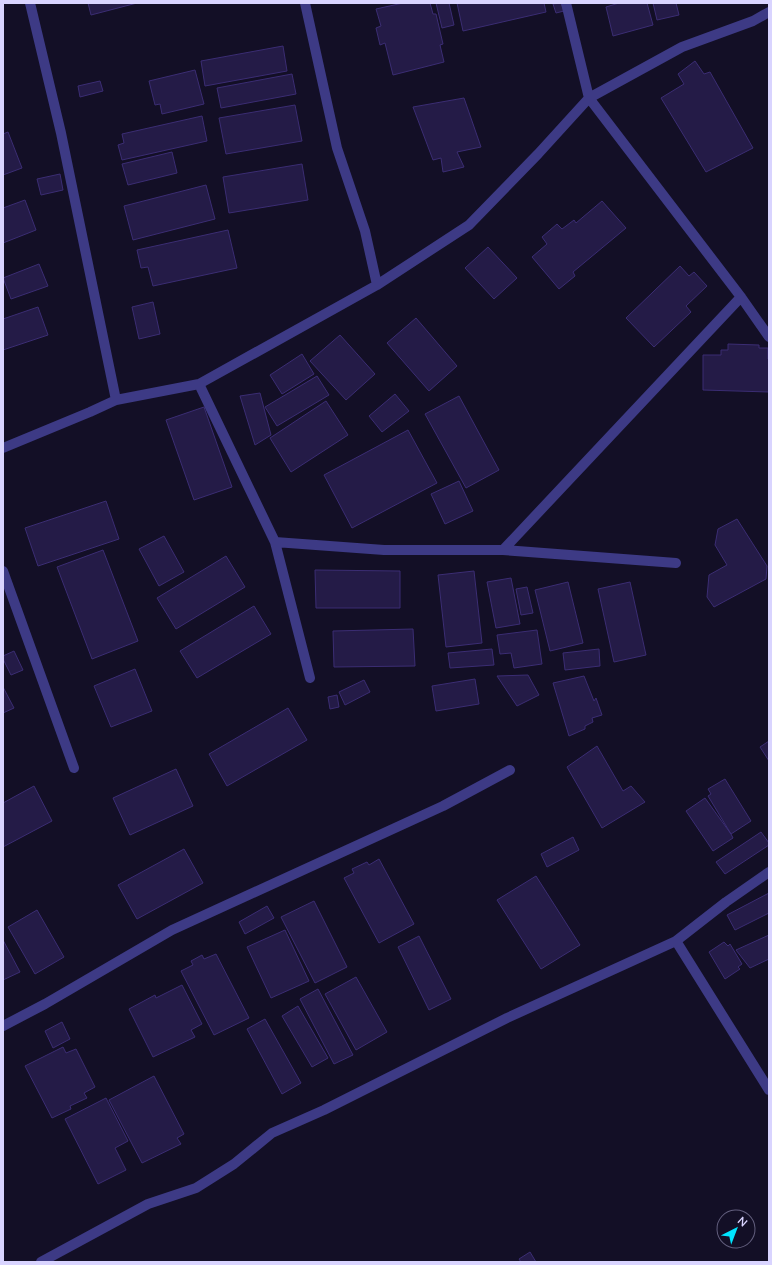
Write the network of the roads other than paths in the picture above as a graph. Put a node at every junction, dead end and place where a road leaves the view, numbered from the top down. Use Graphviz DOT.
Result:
graph roads {
  1 [pos="30,3"];
  2 [pos="304,3"];
  3 [pos="566,3"];
  4 [pos="769,12"];
  5 [pos="589,98"];
  6 [pos="377,285"];
  7 [pos="741,297"];
  8 [pos="769,337"];
  9 [pos="199,384"];
  10 [pos="116,400"];
  11 [pos="3,448"];
  12 [pos="274,542"];
  13 [pos="503,550"];
  14 [pos="676,563"];
  15 [pos="3,571"];
  16 [pos="310,678"];
  17 [pos="74,768"];
  18 [pos="510,770"];
  19 [pos="769,872"];
  20 [pos="676,941"];
  21 [pos="3,1026"];
  22 [pos="769,1090"];
  23 [pos="41,1262"];
  1 -- 10 [label="street"];
  2 -- 6 [label="street"];
  3 -- 5 [label="street"];
  4 -- 5 [label="street"];
  5 -- 6 [label="street"];
  5 -- 7 [label="street"];
  6 -- 9 [label="street"];
  7 -- 8 [label="street"];
  7 -- 13 [label="street"];
  9 -- 10 [label="street"];
  9 -- 12 [label="street"];
  10 -- 11 [label="street"];
  12 -- 13 [label="street"];
  12 -- 16 [label="street"];
  13 -- 14 [label="street"];
  15 -- 17 [label="street"];
  18 -- 21 [label="street"];
  19 -- 20 [label="street"];
  20 -- 22 [label="street"];
  20 -- 23 [label="street"];
}
